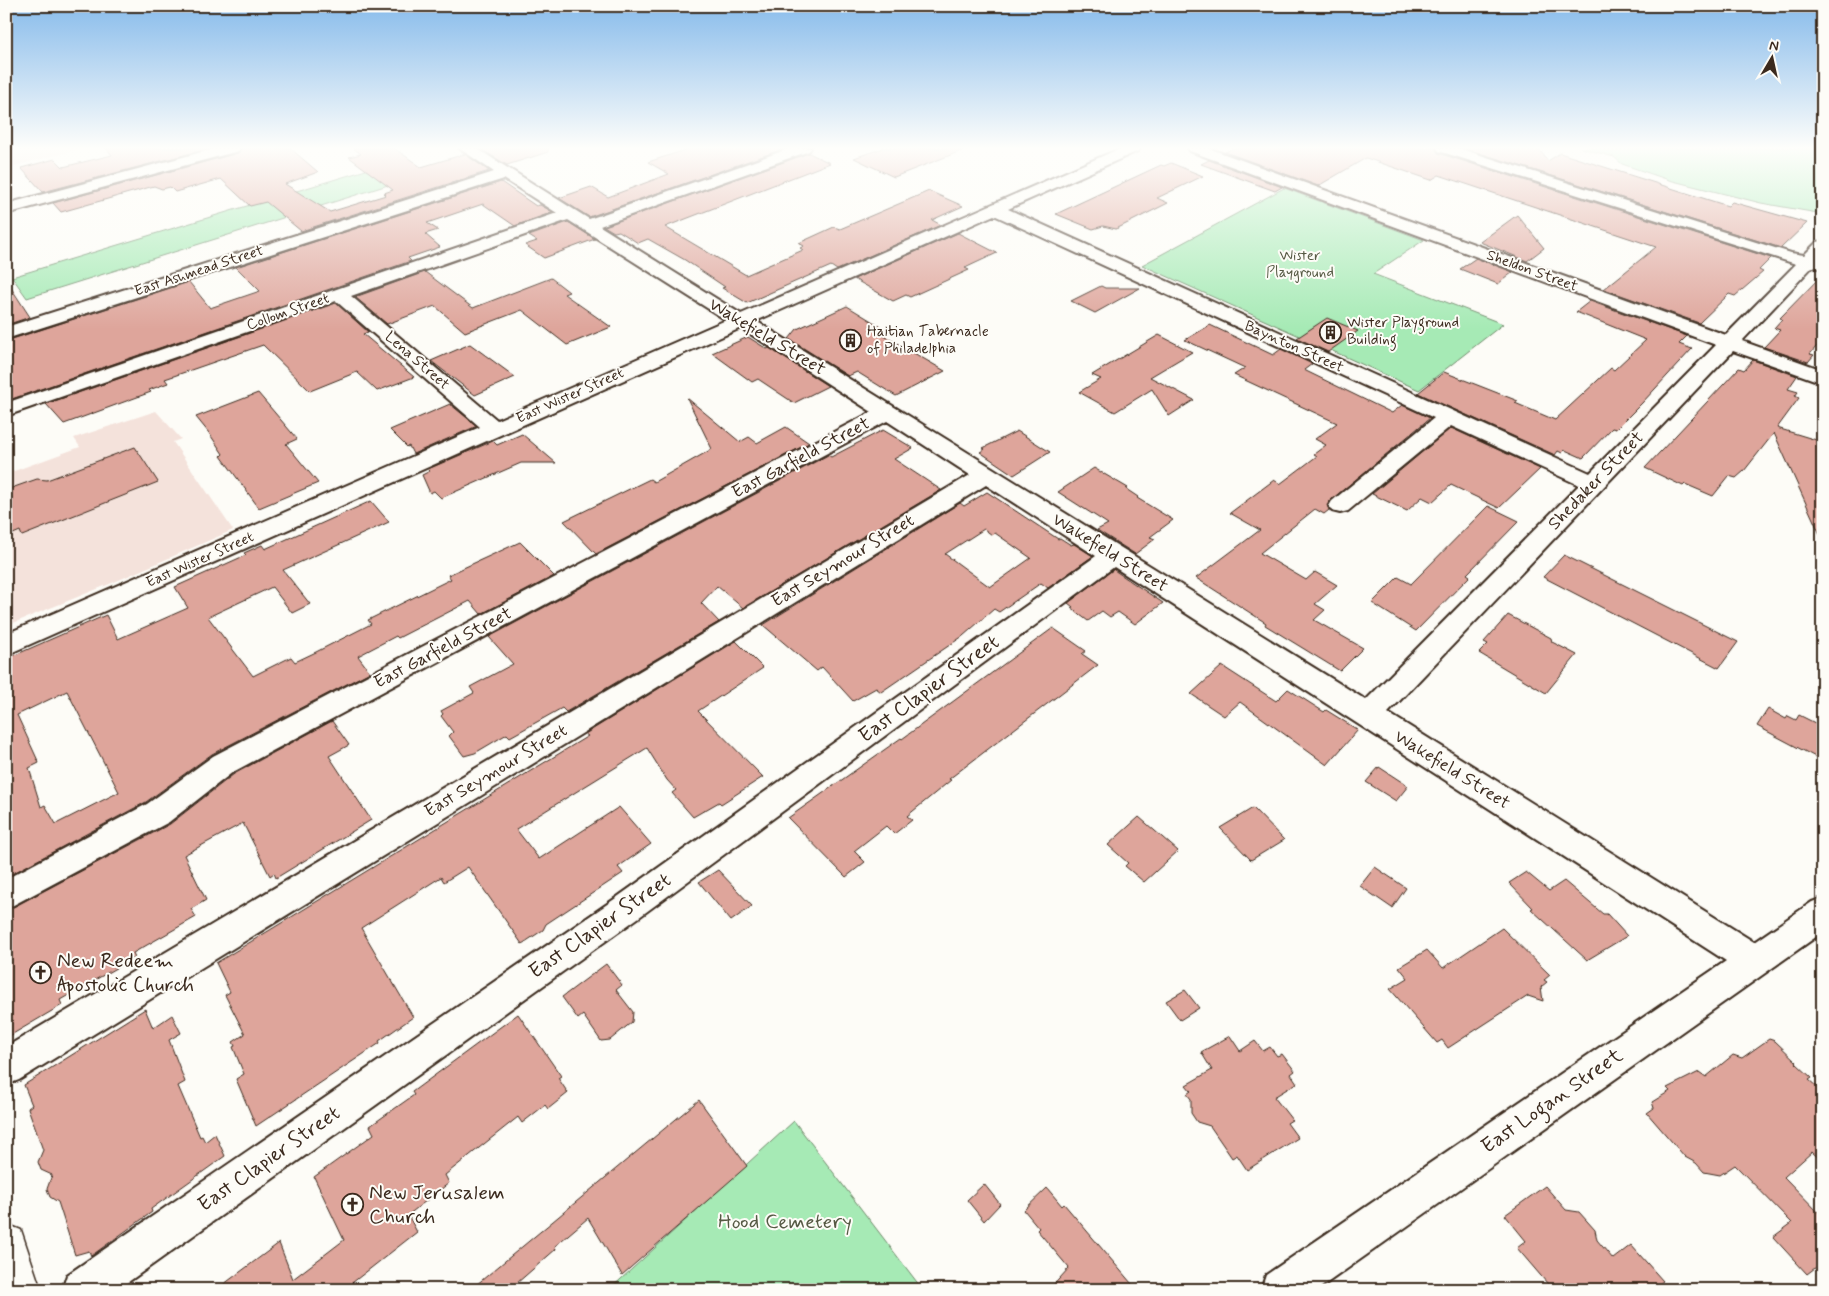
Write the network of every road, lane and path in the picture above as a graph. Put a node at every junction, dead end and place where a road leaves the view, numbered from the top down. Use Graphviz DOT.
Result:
graph roads {
  1 [pos="395,208"];
  2 [pos="562,208"];
  3 [pos="611,208"];
  4 [pos="1362,208"];
  5 [pos="1639,208"];
  6 [pos="994,209"];
  7 [pos="578,219"];
  8 [pos="1823,246"];
  9 [pos="1815,263"];
  10 [pos="338,294"];
  11 [pos="742,321"];
  12 [pos="6,333"];
  13 [pos="1730,342"];
  14 [pos="1823,377"];
  15 [pos="6,410"];
  16 [pos="888,412"];
  17 [pos="1448,417"];
  18 [pos="495,429"];
  19 [pos="986,475"];
  20 [pos="1594,483"];
  21 [pos="1340,506"];
  22 [pos="1114,555"];
  23 [pos="6,645"];
  24 [pos="1368,716"];
  25 [pos="6,895"];
  26 [pos="1823,913"];
  27 [pos="1754,960"];
  28 [pos="6,1067"];
  29 [pos="6,1245"];
  30 [pos="19,1290"];
  31 [pos="82,1290"];
  32 [pos="1281,1290"];
  1 -- 12 [label="street, East Ashmead Street"];
  2 -- 7 [label="street, Wakefield Street"];
  3 -- 7 [label="street, Collom Street"];
  4 -- 13 [label="street, Sheldon Street"];
  5 -- 9 [label="street"];
  6 -- 11 [label="street, East Wister Street"];
  6 -- 17 [label="street, Baynton Street"];
  7 -- 10 [label="street, Collom Street"];
  7 -- 11 [label="street, Wakefield Street"];
  8 -- 9 [label="street, Shedaker Street"];
  9 -- 13 [label="street, Shedaker Street"];
  10 -- 15 [label="street, Collom Street"];
  10 -- 18 [label="street, Lena Street"];
  11 -- 16 [label="street, Wakefield Street"];
  11 -- 18 [label="street, East Wister Street"];
  13 -- 14 [label="street, Sheldon Street"];
  13 -- 20 [label="street, Shedaker Street"];
  16 -- 19 [label="street, Wakefield Street"];
  16 -- 25 [label="street, East Garfield Street"];
  17 -- 20 [label="street, Baynton Street"];
  17 -- 21 [label="street"];
  18 -- 23 [label="street, East Wister Street"];
  19 -- 22 [label="street, Wakefield Street"];
  19 -- 28 [label="street, East Seymour Street"];
  20 -- 24 [label="street, Shedaker Street"];
  22 -- 24 [label="street, Wakefield Street"];
  22 -- 31 [label="street, East Clapier Street"];
  24 -- 27 [label="street, Wakefield Street"];
  26 -- 27 [label="street, East Logan Street"];
  27 -- 32 [label="street, East Logan Street"];
  29 -- 30 [label="main road"];
}
